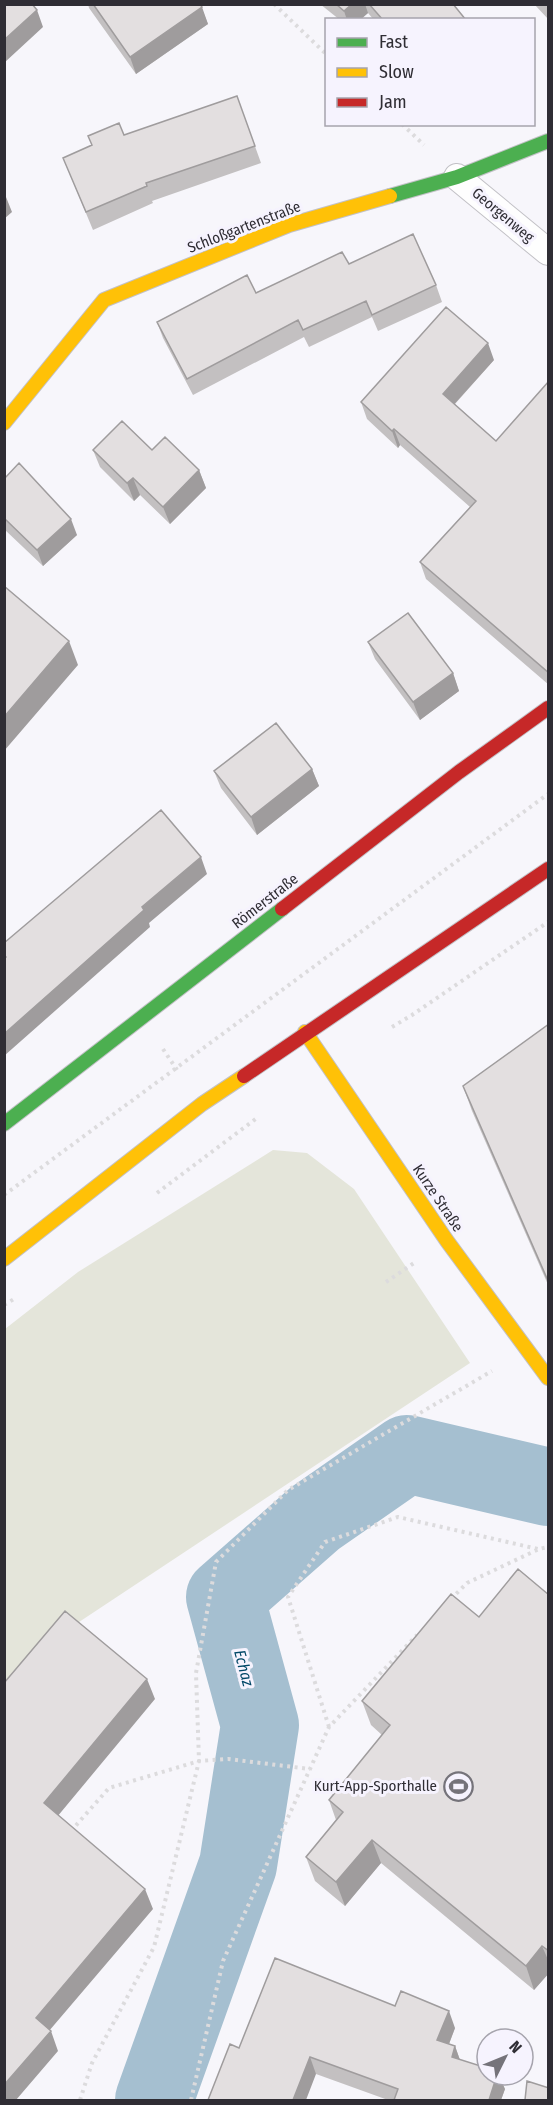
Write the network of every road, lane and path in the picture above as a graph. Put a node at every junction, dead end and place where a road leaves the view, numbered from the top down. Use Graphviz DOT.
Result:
graph roads {
  1 [pos="274,4"];
  2 [pos="325,52"];
  3 [pos="404,126"];
  4 [pos="549,141"];
  5 [pos="431,152"];
  6 [pos="457,177"];
  7 [pos="549,252"];
  8 [pos="4,423"];
  9 [pos="549,708"];
  10 [pos="549,794"];
  11 [pos="549,869"];
  12 [pos="549,922"];
  13 [pos="384,1031"];
  14 [pos="305,1032"];
  15 [pos="169,1058"];
  16 [pos="176,1068"];
  17 [pos="4,1124"];
  18 [pos="4,1195"];
  19 [pos="4,1259"];
  20 [pos="527,1351"];
  21 [pos="549,1378"];
  22 [pos="549,1547"];
  23 [pos="539,1549"];
  24 [pos="451,1600"];
  25 [pos="418,1634"];
  26 [pos="329,1727"];
  27 [pos="199,1761"];
  28 [pos="310,1769"];
  29 [pos="64,1838"];
  30 [pos="80,2100"];
  31 [pos="191,2100"];
  1 -- 2 [label="path"];
  3 -- 5 [label="path"];
  4 -- 6 [label="street, Schloßgartenstraße"];
  6 -- 7 [label="lane, Georgenweg"];
  6 -- 8 [label="street, Schloßgartenstraße"];
  9 -- 17 [label="street, Römerstraße"];
  10 -- 16 [label="path"];
  11 -- 14 [label="street"];
  12 -- 13 [label="path"];
  14 -- 19 [label="street"];
  14 -- 20 [label="street, Kurze Straße"];
  15 -- 16 [label="path"];
  16 -- 18 [label="path"];
  20 -- 21 [label="street, Kurze Straße"];
  20 -- 27 [label="path"];
  22 -- 23 [label="path"];
  23 -- 24 [label="path"];
  23 -- 26 [label="path"];
  25 -- 26 [label="path"];
  26 -- 28 [label="path"];
  27 -- 28 [label="path"];
  27 -- 29 [label="path"];
  27 -- 30 [label="path"];
  28 -- 31 [label="path"];
}
